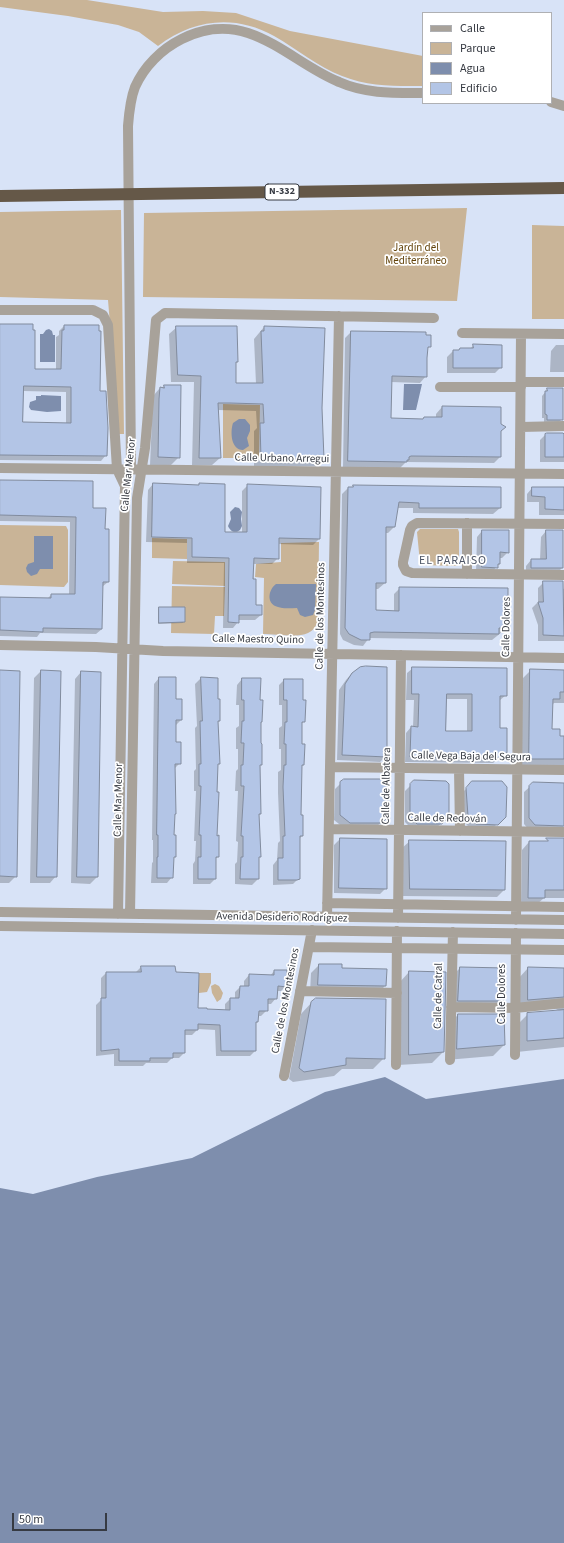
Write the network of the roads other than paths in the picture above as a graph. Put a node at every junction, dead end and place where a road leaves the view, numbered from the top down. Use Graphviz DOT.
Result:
graph roads {
  1 [pos="422,92"];
  2 [pos="552,102"];
  3 [pos="564,106"];
  4 [pos="564,188"];
  5 [pos="0,196"];
  6 [pos="0,310"];
  7 [pos="339,316"];
  8 [pos="434,318"];
  9 [pos="462,333"];
  10 [pos="521,334"];
  11 [pos="564,334"];
  12 [pos="564,382"];
  13 [pos="521,384"];
  14 [pos="440,387"];
  15 [pos="564,426"];
  16 [pos="521,427"];
  17 [pos="0,468"];
  18 [pos="117,470"];
  19 [pos="136,470"];
  20 [pos="336,472"];
  21 [pos="520,474"];
  22 [pos="564,474"];
  23 [pos="467,523"];
  24 [pos="520,523"];
  25 [pos="564,524"];
  26 [pos="466,574"];
  27 [pos="519,575"];
  28 [pos="564,576"];
  29 [pos="0,645"];
  30 [pos="122,649"];
  31 [pos="134,650"];
  32 [pos="332,653"];
  33 [pos="401,655"];
  34 [pos="518,657"];
  35 [pos="564,658"];
  36 [pos="330,767"];
  37 [pos="399,768"];
  38 [pos="459,769"];
  39 [pos="517,770"];
  40 [pos="564,770"];
  41 [pos="329,829"];
  42 [pos="399,830"];
  43 [pos="460,831"];
  44 [pos="517,832"];
  45 [pos="564,832"];
  46 [pos="327,903"];
  47 [pos="398,904"];
  48 [pos="516,906"];
  49 [pos="564,907"];
  50 [pos="0,912"];
  51 [pos="118,914"];
  52 [pos="130,914"];
  53 [pos="327,917"];
  54 [pos="398,918"];
  55 [pos="516,920"];
  56 [pos="564,920"];
  57 [pos="0,926"];
  58 [pos="312,930"];
  59 [pos="397,931"];
  60 [pos="453,932"];
  61 [pos="516,933"];
  62 [pos="564,934"];
  63 [pos="309,946"];
  64 [pos="397,948"];
  65 [pos="452,948"];
  66 [pos="516,949"];
  67 [pos="564,950"];
  68 [pos="300,992"];
  69 [pos="397,993"];
  70 [pos="564,1003"];
  71 [pos="451,1007"];
  72 [pos="515,1008"];
  73 [pos="515,1055"];
  74 [pos="450,1060"];
  75 [pos="396,1065"];
  76 [pos="284,1076"];
  1 -- 19 [label="street"];
  2 -- 3 [label="street"];
  4 -- 5 [label="highway, N-332"];
  6 -- 18 [label="street, Calle Mar Menor"];
  7 -- 8 [label="street, Calle Mar Menor"];
  7 -- 19 [label="street, Calle Mar Menor"];
  7 -- 20 [label="street, Calle de los Montesinos"];
  9 -- 10 [label="street"];
  10 -- 11 [label="street"];
  10 -- 13 [label="street, Calle Dolores"];
  12 -- 13 [label="street"];
  13 -- 14 [label="street"];
  13 -- 16 [label="street, Calle Dolores"];
  15 -- 16 [label="street"];
  16 -- 21 [label="street, Calle Dolores"];
  17 -- 18 [label="street, Calle Urbano Arregui"];
  18 -- 19 [label="street, Calle Urbano Arregui"];
  18 -- 30 [label="street, Calle Mar Menor"];
  19 -- 20 [label="street, Calle Urbano Arregui"];
  19 -- 31 [label="street, Calle Mar Menor"];
  20 -- 21 [label="street, Calle Urbano Arregui"];
  20 -- 32 [label="street, Calle de los Montesinos"];
  21 -- 22 [label="street, Calle Urbano Arregui"];
  21 -- 24 [label="street, Calle Dolores"];
  23 -- 24 [label="street"];
  23 -- 26 [label="street"];
  23 -- 26 [label="street"];
  24 -- 25 [label="street"];
  24 -- 27 [label="street, Calle Dolores"];
  26 -- 27 [label="street"];
  27 -- 28 [label="street"];
  27 -- 34 [label="street, Calle Dolores"];
  29 -- 30 [label="street, Calle Maestro Quino"];
  30 -- 31 [label="street, Calle Maestro Quino"];
  30 -- 51 [label="street, Calle Mar Menor"];
  31 -- 32 [label="street, Calle Maestro Quino"];
  31 -- 52 [label="street, Calle Mar Menor"];
  32 -- 33 [label="street, Calle Maestro Quino"];
  32 -- 36 [label="street, Calle de los Montesinos"];
  33 -- 34 [label="street, Calle Maestro Quino"];
  33 -- 37 [label="street, Calle de Albatera"];
  34 -- 35 [label="street, Calle Maestro Quino"];
  34 -- 39 [label="street, Calle Dolores"];
  36 -- 37 [label="street, Calle Vega Baja del Segura"];
  36 -- 41 [label="street, Calle de los Montesinos"];
  37 -- 38 [label="street, Calle Vega Baja del Segura"];
  37 -- 42 [label="street, Calle de Albatera"];
  38 -- 39 [label="street, Calle Vega Baja del Segura"];
  38 -- 43 [label="street"];
  39 -- 40 [label="street, Calle Vega Baja del Segura"];
  39 -- 44 [label="street, Calle Dolores"];
  41 -- 42 [label="street, Calle de Redován"];
  41 -- 46 [label="street, Calle de los Montesinos"];
  42 -- 43 [label="street, Calle de Redován"];
  42 -- 47 [label="street, Calle de Albatera"];
  43 -- 44 [label="street, Calle de Redován"];
  44 -- 45 [label="street, Calle de Redován"];
  44 -- 48 [label="street, Calle Dolores"];
  46 -- 47 [label="street, Avenida Desiderio Rodríguez"];
  46 -- 53 [label="street, Calle de los Montesinos"];
  47 -- 48 [label="street, Avenida Desiderio Rodríguez"];
  47 -- 54 [label="street, Calle de Albatera"];
  48 -- 49 [label="street, Avenida Desiderio Rodríguez"];
  48 -- 55 [label="street, Calle Dolores"];
  50 -- 51 [label="street, Avenida Desiderio Rodríguez"];
  51 -- 52 [label="street, Avenida Desiderio Rodríguez"];
  52 -- 53 [label="street, Avenida Desiderio Rodríguez"];
  53 -- 54 [label="street, Avenida Desiderio Rodríguez"];
  54 -- 55 [label="street, Avenida Desiderio Rodríguez"];
  55 -- 56 [label="street, Avenida Desiderio Rodríguez"];
  57 -- 58 [label="street, Avenida Desiderio Rodríguez"];
  58 -- 59 [label="street, Avenida Desiderio Rodríguez"];
  58 -- 63 [label="street, Calle de los Montesinos"];
  59 -- 60 [label="street, Avenida Desiderio Rodríguez"];
  59 -- 64 [label="street"];
  60 -- 61 [label="street, Avenida Desiderio Rodríguez"];
  60 -- 65 [label="street, Calle de Catral"];
  61 -- 62 [label="street, Avenida Desiderio Rodríguez"];
  61 -- 66 [label="street, Calle Dolores"];
  63 -- 64 [label="street"];
  63 -- 68 [label="street, Calle de los Montesinos"];
  64 -- 65 [label="street"];
  64 -- 69 [label="street"];
  65 -- 66 [label="street"];
  65 -- 71 [label="street, Calle de Catral"];
  66 -- 67 [label="street"];
  66 -- 72 [label="street, Calle Dolores"];
  68 -- 69 [label="street"];
  68 -- 76 [label="street, Calle de los Montesinos"];
  69 -- 75 [label="street"];
  70 -- 72 [label="street"];
  71 -- 72 [label="street"];
  71 -- 74 [label="street, Calle de Catral"];
  72 -- 73 [label="street, Calle Dolores"];
}
